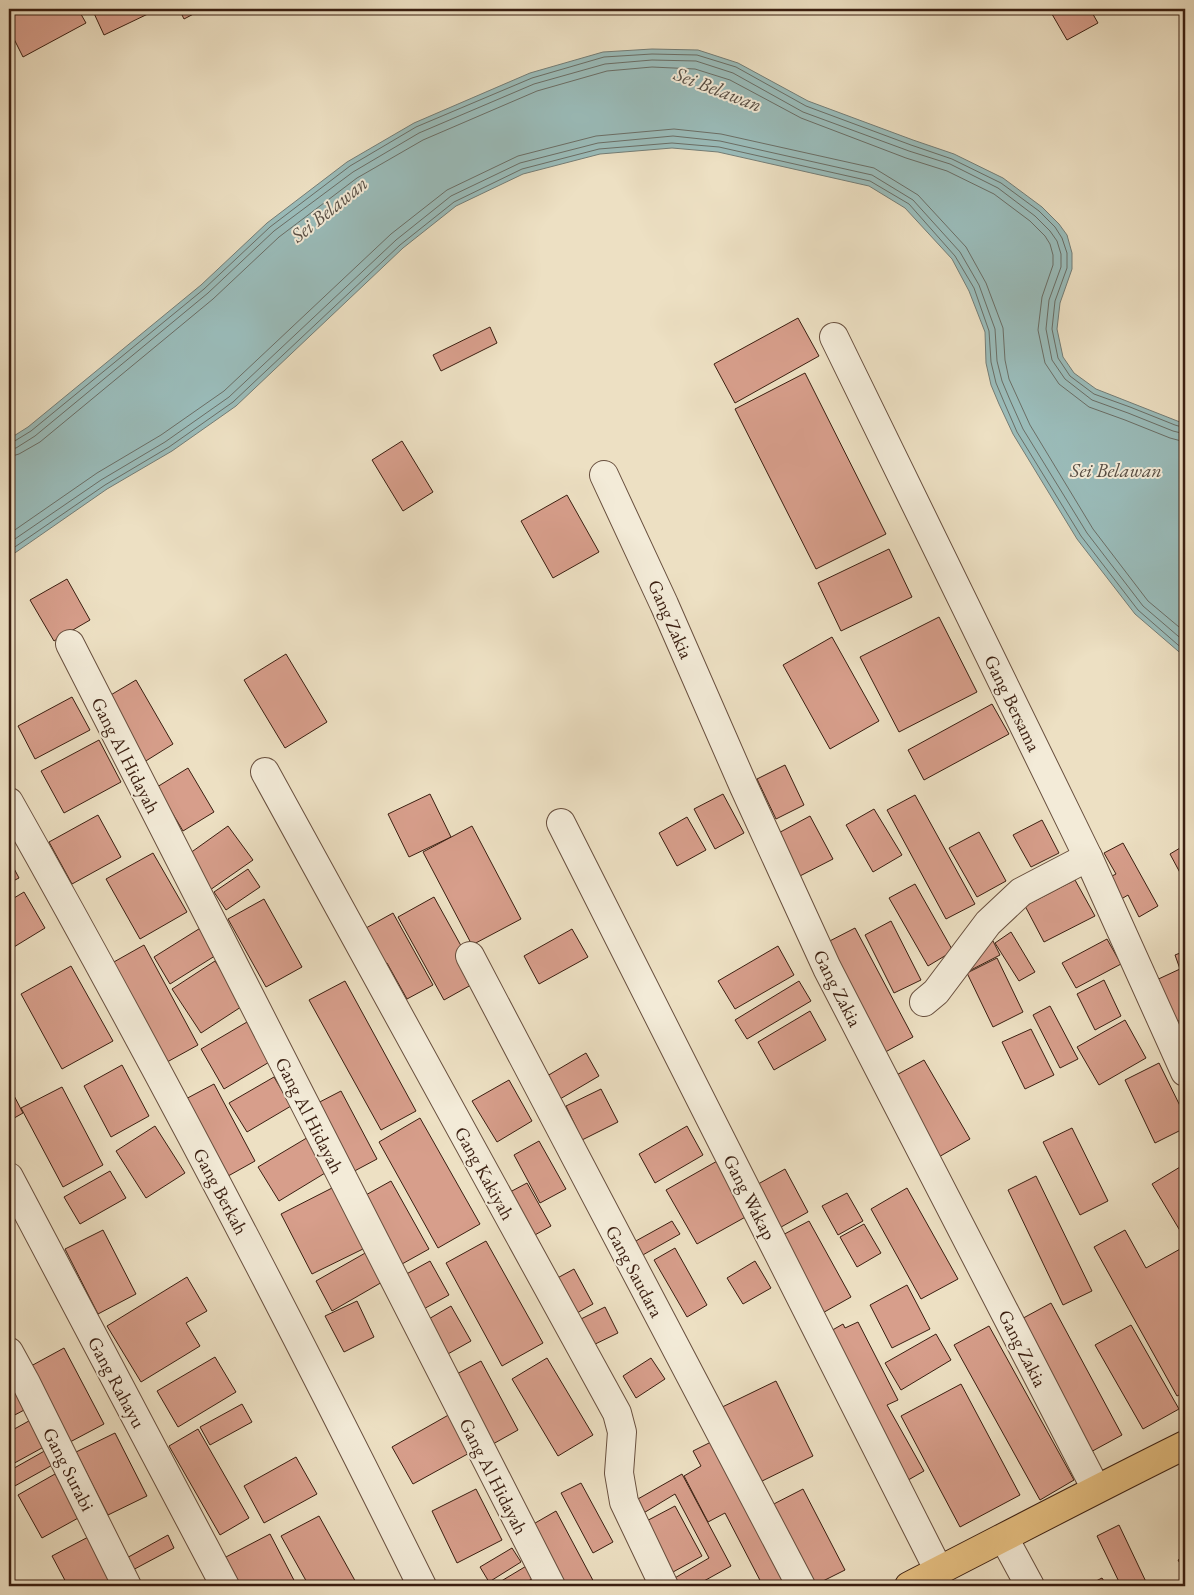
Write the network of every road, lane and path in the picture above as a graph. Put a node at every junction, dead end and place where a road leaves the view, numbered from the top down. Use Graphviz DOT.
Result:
graph roads {
  1 [pos="834,337"];
  2 [pos="604,475"];
  3 [pos="70,644"];
  4 [pos="265,772"];
  5 [pos="9,802"];
  6 [pos="561,823"];
  7 [pos="1088,857"];
  8 [pos="470,956"];
  9 [pos="924,1002"];
  10 [pos="1185,1072"];
  11 [pos="9,1177"];
  12 [pos="9,1352"];
  13 [pos="1185,1445"];
  14 [pos="1096,1489"];
  15 [pos="1004,1538"];
  16 [pos="939,1571"];
  17 [pos="127,1586"];
  18 [pos="225,1586"];
  19 [pos="422,1586"];
  20 [pos="550,1586"];
  21 [pos="664,1586"];
  22 [pos="801,1586"];
  23 [pos="909,1586"];
  24 [pos="1030,1586"];
  1 -- 7 [label="street, Gang Bersama"];
  2 -- 14 [label="street, Gang Zakia"];
  3 -- 20 [label="street, Gang Al Hidayah"];
  4 -- 21 [label="street, Gang Kakiyah"];
  5 -- 19 [label="street, Gang Berkah"];
  6 -- 16 [label="street, Gang Wakap"];
  7 -- 9 [label="street"];
  7 -- 10 [label="street, Gang Bersama"];
  8 -- 22 [label="street, Gang Saudara"];
  11 -- 18 [label="street, Gang Rahayu"];
  12 -- 17 [label="street, Gang Surabi"];
  13 -- 14 [label="main road"];
  14 -- 15 [label="main road"];
  15 -- 16 [label="main road"];
  15 -- 24 [label="street"];
  16 -- 23 [label="main road"];
}
